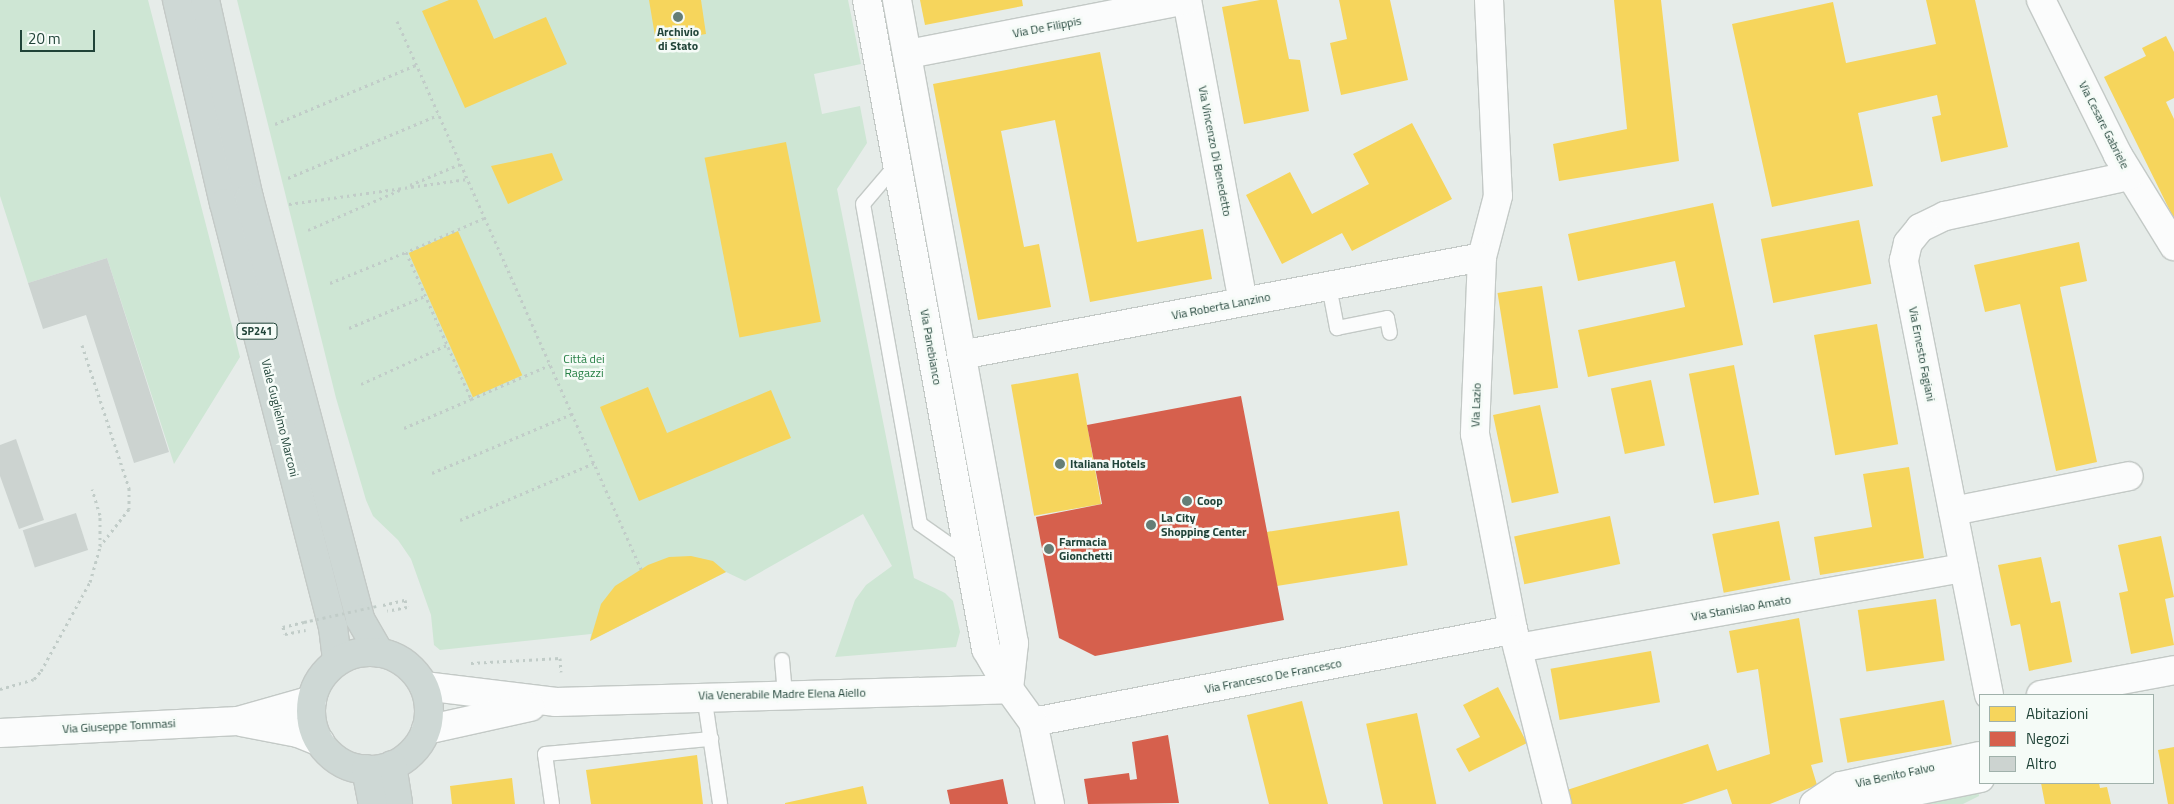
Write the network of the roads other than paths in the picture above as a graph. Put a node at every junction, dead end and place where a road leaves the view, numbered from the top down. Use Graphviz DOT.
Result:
graph roads {
  1 [pos="177,0"];
  2 [pos="205,0"];
  3 [pos="867,0"];
  4 [pos="898,0"];
  5 [pos="1187,0"];
  6 [pos="1489,0"];
  7 [pos="2041,0"];
  8 [pos="908,54"];
  9 [pos="897,164"];
  10 [pos="2129,176"];
  11 [pos="2174,246"];
  12 [pos="1482,257"];
  13 [pos="1329,286"];
  14 [pos="1243,301"];
  15 [pos="1390,333"];
  16 [pos="961,355"];
  17 [pos="2129,476"];
  18 [pos="1953,511"];
  19 [pos="970,559"];
  20 [pos="1964,568"];
  21 [pos="1515,639"];
  22 [pos="380,653"];
  23 [pos="782,660"];
  24 [pos="337,662"];
  25 [pos="2174,670"];
  26 [pos="424,686"];
  27 [pos="1009,689"];
  28 [pos="785,694"];
  29 [pos="1990,694"];
  30 [pos="2047,694"];
  31 [pos="704,696"];
  32 [pos="312,700"];
  33 [pos="556,702"];
  34 [pos="238,721"];
  35 [pos="1033,722"];
  36 [pos="426,730"];
  37 [pos="0,733"];
  38 [pos="711,738"];
  39 [pos="320,742"];
  40 [pos="1979,756"];
  41 [pos="392,765"];
  42 [pos="366,769"];
  43 [pos="1979,778"];
  44 [pos="373,804"];
  45 [pos="398,804"];
  46 [pos="552,804"];
  47 [pos="720,804"];
  48 [pos="1050,804"];
  49 [pos="1558,804"];
  50 [pos="1814,804"];
  51 [pos="1851,804"];
  1 -- 24 [label="main road, Viale Guglielmo Marconi / SP241"];
  2 -- 22 [label="main road, Viale Guglielmo Marconi"];
  3 -- 9 [label="street, Via Panebianco"];
  4 -- 8 [label="street"];
  5 -- 8 [label="street, Via De Filippis"];
  5 -- 14 [label="street, Via Vincenzo Di Benedetto"];
  6 -- 12 [label="street, Via Lazio"];
  7 -- 10 [label="street, Via Cesare Gabriele"];
  8 -- 16 [label="street"];
  9 -- 19 [label="street, Via Panebianco"];
  9 -- 19 [label="lane"];
  10 -- 11 [label="street, Via Cesare Gabriele"];
  10 -- 18 [label="street, Via Ernesto Fagiani"];
  12 -- 13 [label="street, Via Roberta Lanzino"];
  12 -- 21 [label="street, Via Lazio"];
  13 -- 14 [label="street, Via Roberta Lanzino"];
  13 -- 15 [label="lane"];
  14 -- 16 [label="street, Via Roberta Lanzino"];
  16 -- 27 [label="street"];
  17 -- 18 [label="street"];
  18 -- 20 [label="street, Via Ernesto Fagiani"];
  19 -- 27 [label="street, Via Panebianco"];
  20 -- 21 [label="street, Via Stanislao Amato"];
  20 -- 29 [label="street, Via Ernesto Fagiani"];
  21 -- 35 [label="street, Via Francesco De Francesco"];
  21 -- 49 [label="street, Via Lazio"];
  22 -- 24 [label="main road"];
  22 -- 26 [label="main road"];
  23 -- 28 [label="lane"];
  24 -- 32 [label="main road"];
  25 -- 30 [label="street"];
  26 -- 33 [label="street, Via Venerabile Madre Elena Aiello"];
  26 -- 36 [label="main road"];
  27 -- 28 [label="street, Via Venerabile Madre Elena Aiello"];
  27 -- 35 [label="street, Via Panebianco"];
  28 -- 31 [label="street, Via Venerabile Madre Elena Aiello"];
  31 -- 33 [label="street, Via Venerabile Madre Elena Aiello"];
  31 -- 38 [label="lane"];
  32 -- 34 [label="street, Via Giuseppe Tommasi"];
  32 -- 39 [label="main road"];
  33 -- 36 [label="street, Via Venerabile Madre Elena Aiello"];
  34 -- 37 [label="street, Via Giuseppe Tommasi"];
  34 -- 39 [label="street, Via Giuseppe Tommasi"];
  35 -- 48 [label="street, Via Panebianco"];
  36 -- 41 [label="main road"];
  38 -- 46 [label="lane"];
  38 -- 47 [label="lane"];
  39 -- 42 [label="main road"];
  40 -- 50 [label="street, Via Benito Falvo"];
  41 -- 42 [label="main road"];
  41 -- 45 [label="main road"];
  42 -- 44 [label="main road"];
  43 -- 51 [label="street, Via Benito Falvo"];
}
